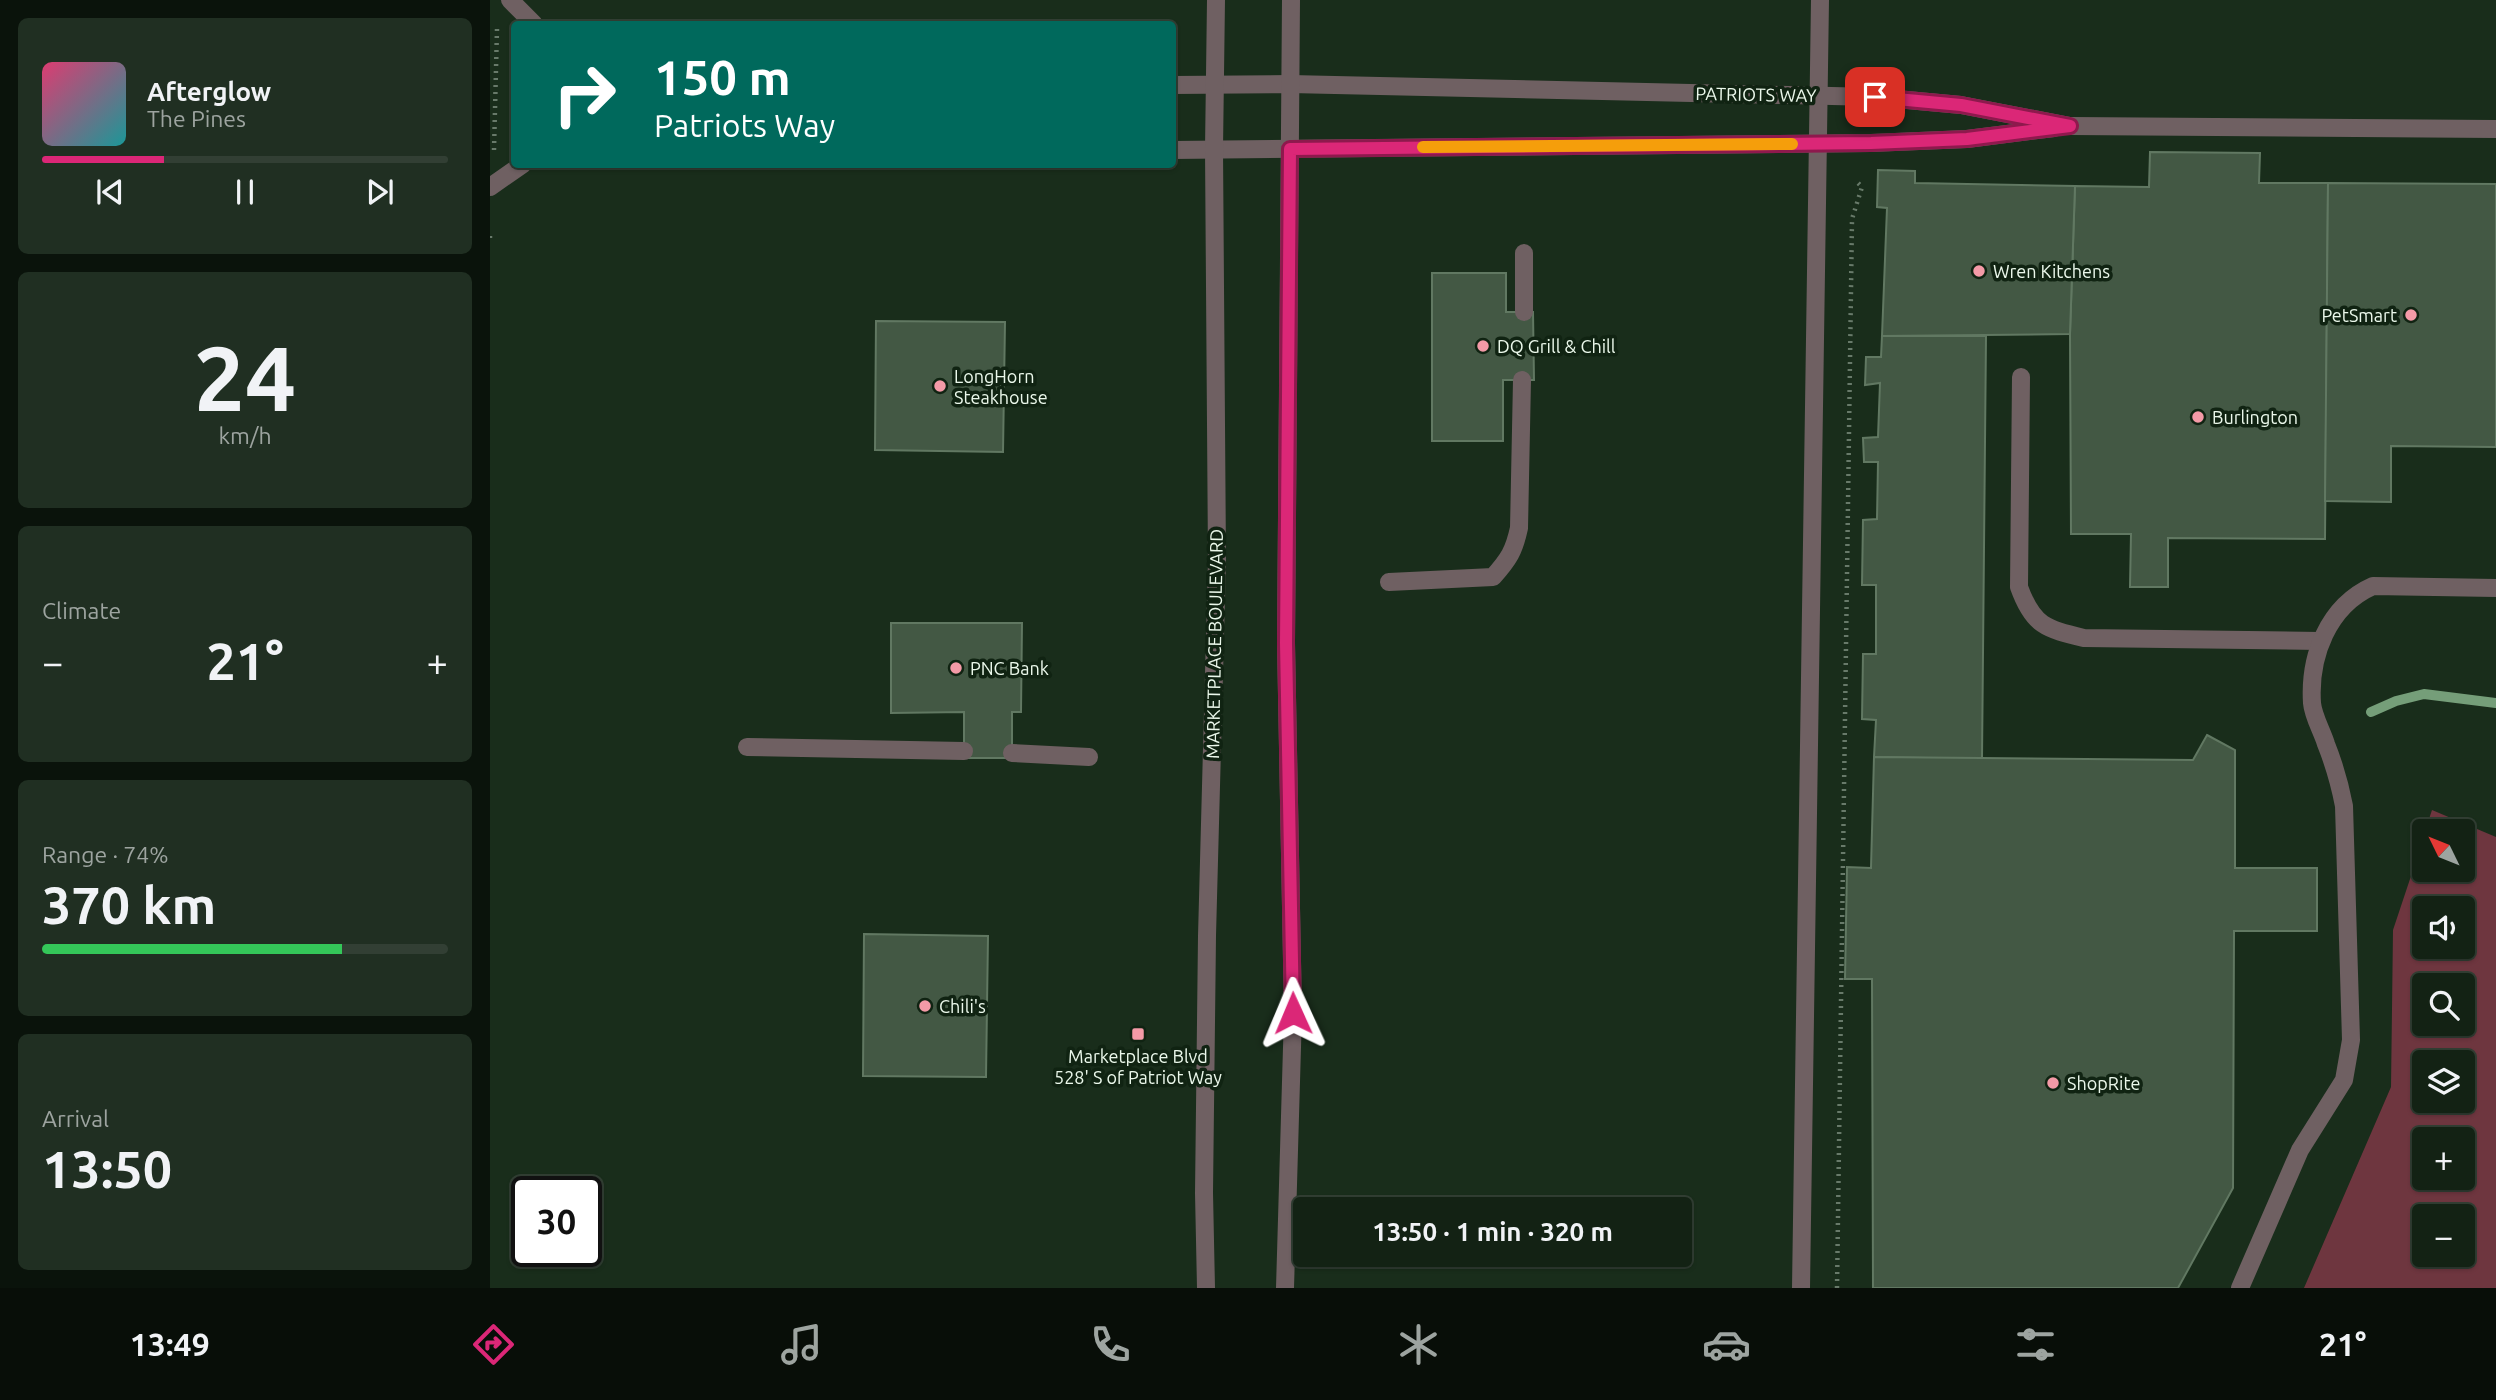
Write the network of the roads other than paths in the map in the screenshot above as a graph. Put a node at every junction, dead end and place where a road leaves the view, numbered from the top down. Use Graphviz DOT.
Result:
graph roads {
  1 [pos="510,0"];
  2 [pos="1216,0"];
  3 [pos="1292,0"];
  4 [pos="1821,0"];
  5 [pos="531,21"];
  6 [pos="1290,84"];
  7 [pos="1176,85"];
  8 [pos="1214,85"];
  9 [pos="1820,95"];
  10 [pos="2070,126"];
  11 [pos="2496,129"];
  12 [pos="1818,143"];
  13 [pos="1214,149"];
  14 [pos="1290,149"];
  15 [pos="1176,150"];
  16 [pos="517,168"];
  17 [pos="490,187"];
  18 [pos="1524,253"];
  19 [pos="1524,312"];
  20 [pos="2021,377"];
  21 [pos="1522,380"];
  22 [pos="1389,582"];
  23 [pos="2496,588"];
  24 [pos="2320,641"];
  25 [pos="747,747"];
  26 [pos="964,751"];
  27 [pos="1012,753"];
  28 [pos="1089,757"];
  29 [pos="1206,1288"];
  30 [pos="1285,1288"];
  31 [pos="1801,1288"];
  32 [pos="2240,1288"];
  1 -- 5 [label="street"];
  2 -- 8 [label="street, MARKETPLACE BOULEVARD"];
  3 -- 6 [label="street"];
  4 -- 9 [label="street"];
  6 -- 8 [label="street, PATRIOTS WAY"];
  6 -- 9 [label="street, PATRIOTS WAY"];
  6 -- 14 [label="street"];
  7 -- 8 [label="street, PATRIOTS WAY"];
  8 -- 13 [label="street, MARKETPLACE BOULEVARD"];
  9 -- 10 [label="street, PATRIOTS WAY"];
  9 -- 12 [label="street"];
  10 -- 11 [label="street"];
  10 -- 12 [label="street"];
  12 -- 14 [label="street"];
  12 -- 31 [label="street"];
  13 -- 14 [label="street"];
  13 -- 15 [label="street"];
  13 -- 29 [label="street, MARKETPLACE BOULEVARD"];
  14 -- 30 [label="street"];
  16 -- 17 [label="street"];
  18 -- 19 [label="street"];
  20 -- 24 [label="street"];
  21 -- 22 [label="street"];
  23 -- 24 [label="street"];
  24 -- 32 [label="street"];
  25 -- 26 [label="street"];
  27 -- 28 [label="street"];
}
